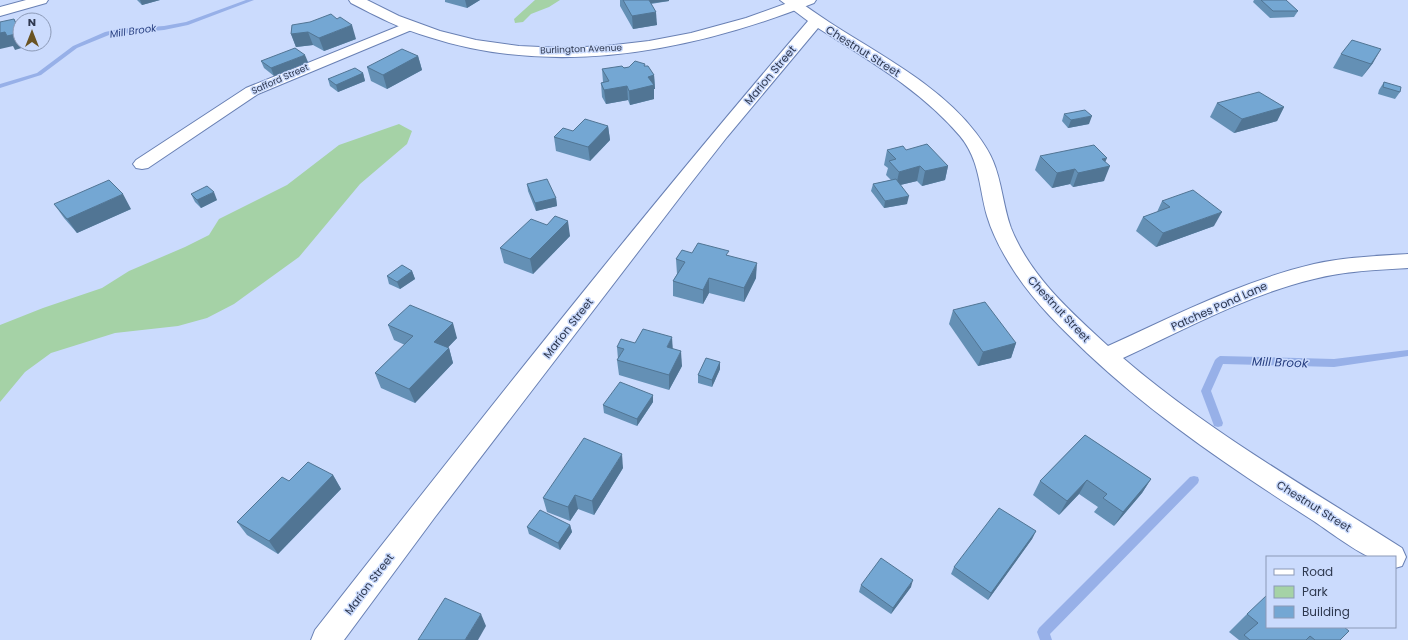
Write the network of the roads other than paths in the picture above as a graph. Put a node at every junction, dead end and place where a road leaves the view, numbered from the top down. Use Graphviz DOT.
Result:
graph roads {
  1 [pos="42,0"];
  2 [pos="356,0"];
  3 [pos="797,2"];
  4 [pos="0,12"];
  5 [pos="816,21"];
  6 [pos="408,26"];
  7 [pos="142,164"];
  8 [pos="1408,261"];
  9 [pos="1105,357"];
  10 [pos="1390,556"];
  11 [pos="1396,560"];
  12 [pos="1408,568"];
  13 [pos="326,640"];
  1 -- 4 [label="street"];
  2 -- 6 [label="street, Burlington Avenue"];
  3 -- 5 [label="street, Chestnut Street"];
  3 -- 6 [label="street, Burlington Avenue"];
  5 -- 9 [label="street, Chestnut Street"];
  5 -- 13 [label="street, Marion Street"];
  6 -- 7 [label="street, Safford Street"];
  8 -- 9 [label="street, Patches Pond Lane"];
  9 -- 10 [label="street, Chestnut Street"];
  11 -- 12 [label="street"];
}
